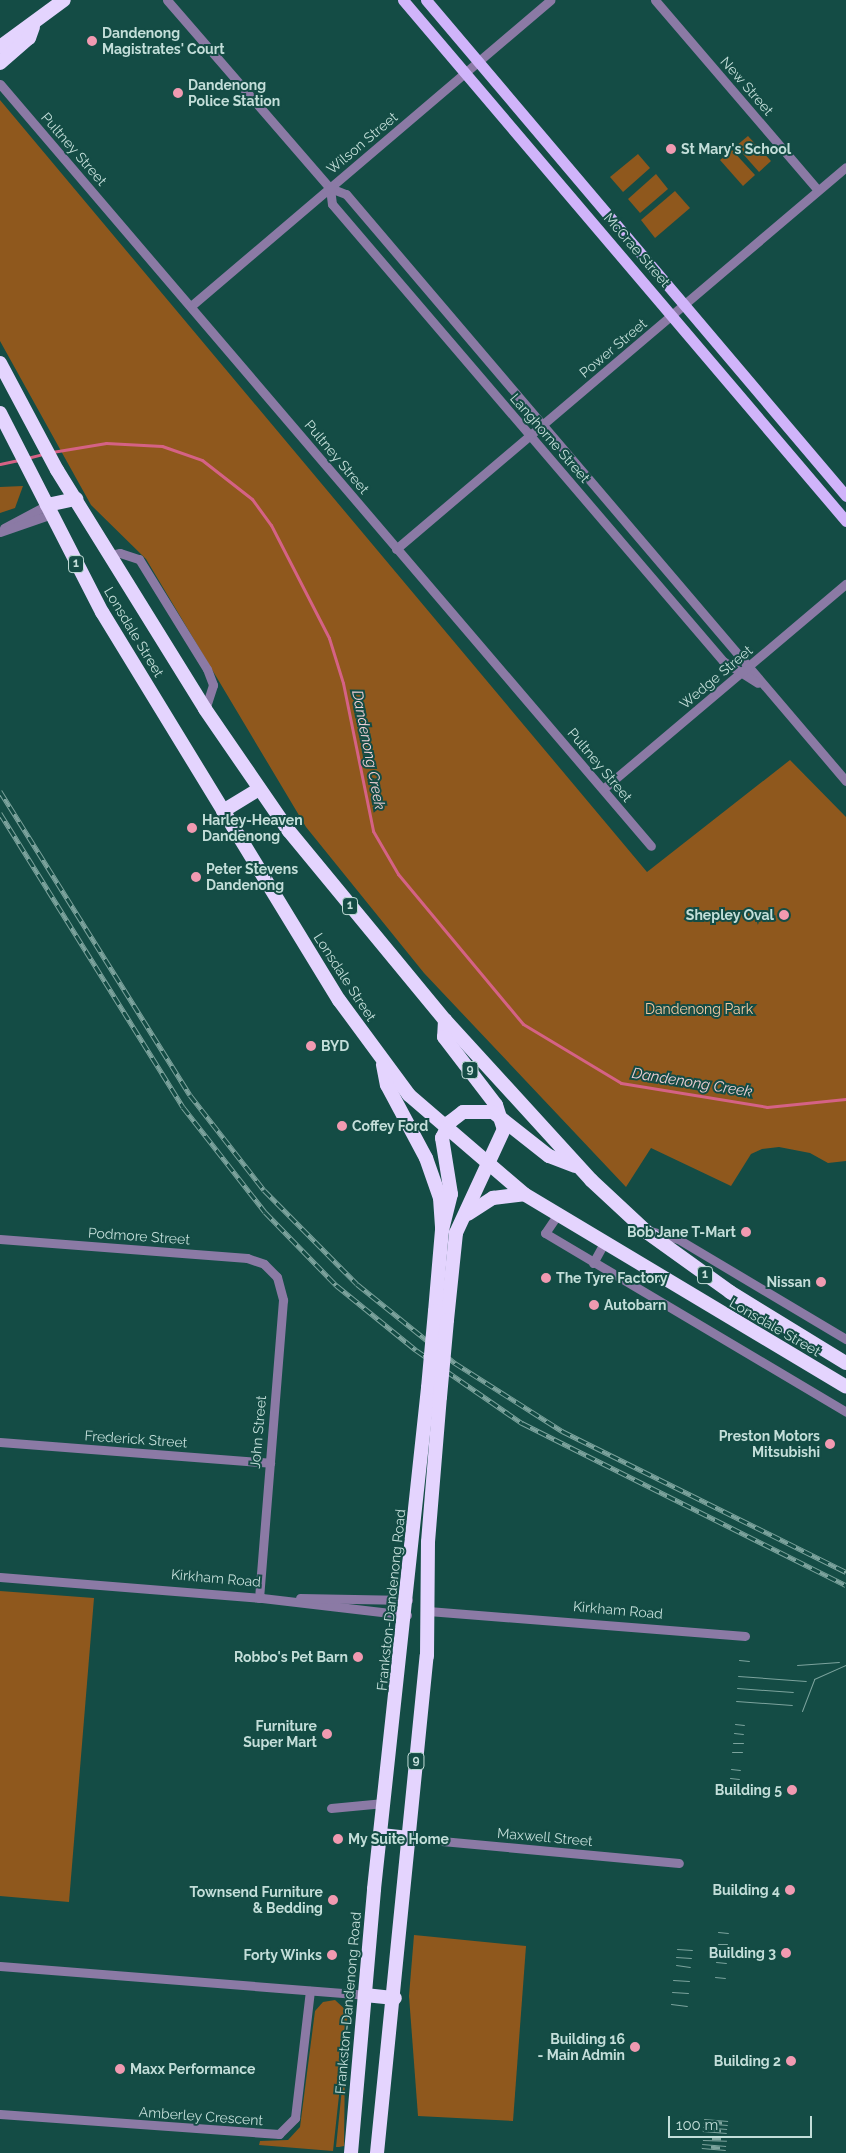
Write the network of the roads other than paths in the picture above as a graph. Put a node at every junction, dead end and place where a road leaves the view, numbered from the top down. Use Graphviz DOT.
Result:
graph roads {
  1 [pos="64,0"];
  2 [pos="167,0"];
  3 [pos="403,0"];
  4 [pos="426,0"];
  5 [pos="551,0"];
  6 [pos="655,0"];
  7 [pos="33,27"];
  8 [pos="0,47"];
  9 [pos="479,62"];
  10 [pos="0,63"];
  11 [pos="466,73"];
  12 [pos="0,74"];
  13 [pos="1,85"];
  14 [pos="846,167"];
  15 [pos="330,188"];
  16 [pos="818,190"];
  17 [pos="684,305"];
  18 [pos="191,306"];
  19 [pos="673,314"];
  20 [pos="0,364"];
  21 [pos="0,413"];
  22 [pos="543,424"];
  23 [pos="530,436"];
  24 [pos="846,496"];
  25 [pos="76,499"];
  26 [pos="49,509"];
  27 [pos="846,521"];
  28 [pos="0,531"];
  29 [pos="396,549"];
  30 [pos="111,555"];
  31 [pos="846,584"];
  32 [pos="750,667"];
  33 [pos="742,674"];
  34 [pos="768,691"];
  35 [pos="205,709"];
  36 [pos="846,781"];
  37 [pos="259,789"];
  38 [pos="602,789"];
  39 [pos="223,811"];
  40 [pos="650,846"];
  41 [pos="444,1020"];
  42 [pos="382,1062"];
  43 [pos="503,1118"];
  44 [pos="445,1130"];
  45 [pos="488,1166"];
  46 [pos="579,1167"];
  47 [pos="524,1194"];
  48 [pos="558,1214"];
  49 [pos="462,1220"];
  50 [pos="442,1230"];
  51 [pos="644,1230"];
  52 [pos="0,1239"];
  53 [pos="604,1243"];
  54 [pos="593,1263"];
  55 [pos="272,1270"];
  56 [pos="846,1339"];
  57 [pos="846,1363"];
  58 [pos="846,1387"];
  59 [pos="846,1412"];
  60 [pos="0,1442"];
  61 [pos="270,1463"];
  62 [pos="0,1578"];
  63 [pos="260,1598"];
  64 [pos="408,1600"];
  65 [pos="428,1611"];
  66 [pos="407,1615"];
  67 [pos="745,1636"];
  68 [pos="384,1803"];
  69 [pos="331,1808"];
  70 [pos="381,1835"];
  71 [pos="409,1838"];
  72 [pos="679,1863"];
  73 [pos="0,1966"];
  74 [pos="310,1991"];
  75 [pos="365,1995"];
  76 [pos="396,1998"];
  77 [pos="0,2114"];
  78 [pos="351,2153"];
  79 [pos="377,2153"];
  1 -- 7 [label="highway"];
  2 -- 15 [label="street, Langhorne Street"];
  3 -- 11 [label="main road, McCrae Street"];
  4 -- 9 [label="main road, McCrae Street"];
  5 -- 9 [label="street, Wilson Street"];
  6 -- 16 [label="street, New Street"];
  7 -- 8 [label="highway"];
  7 -- 10 [label="highway"];
  9 -- 11 [label="street, Wilson Street"];
  9 -- 17 [label="main road, McCrae Street"];
  11 -- 15 [label="street, Wilson Street"];
  11 -- 19 [label="main road, McCrae Street"];
  12 -- 13 [label="street, Pultney Street"];
  13 -- 18 [label="street, Pultney Street"];
  14 -- 16 [label="street, Power Street"];
  15 -- 18 [label="street, Wilson Street"];
  15 -- 22 [label="street, Langhorne Street"];
  15 -- 23 [label="street, Langhorne Street"];
  16 -- 17 [label="street, Power Street"];
  17 -- 19 [label="street, Power Street"];
  17 -- 24 [label="main road, McCrae Street"];
  18 -- 29 [label="street, Pultney Street"];
  19 -- 22 [label="street, Power Street"];
  19 -- 27 [label="main road, McCrae Street"];
  20 -- 25 [label="highway, Lonsdale Street / 1"];
  21 -- 26 [label="highway, Lonsdale Street / 1"];
  22 -- 23 [label="street, Power Street"];
  22 -- 32 [label="street, Langhorne Street"];
  23 -- 29 [label="street, Power Street"];
  23 -- 33 [label="street, Langhorne Street"];
  25 -- 26 [label="highway"];
  25 -- 30 [label="highway, Lonsdale Street / 1"];
  26 -- 28 [label="street"];
  26 -- 39 [label="highway, Lonsdale Street / 1"];
  29 -- 38 [label="street, Pultney Street"];
  30 -- 35 [label="highway, Lonsdale Street / 1"];
  30 -- 35 [label="street"];
  31 -- 32 [label="street, Wedge Street"];
  32 -- 33 [label="street, Wedge Street"];
  32 -- 34 [label="street, Langhorne Street"];
  33 -- 34 [label="street, Langhorne Street"];
  33 -- 38 [label="street, Wedge Street"];
  34 -- 36 [label="street, Langhorne Street"];
  35 -- 37 [label="highway, Lonsdale Street / 1"];
  37 -- 39 [label="highway"];
  37 -- 41 [label="highway, Lonsdale Street / 1"];
  38 -- 40 [label="street, Pultney Street"];
  39 -- 42 [label="highway, Lonsdale Street / 1"];
  41 -- 43 [label="highway, 9"];
  41 -- 46 [label="highway, Lonsdale Street / 1"];
  42 -- 44 [label="highway, Lonsdale Street / 1"];
  42 -- 50 [label="highway, Frankston-Dandenong Road / 9"];
  43 -- 44 [label="highway"];
  43 -- 45 [label="highway, 9"];
  43 -- 46 [label="highway"];
  44 -- 45 [label="highway, Lonsdale Street / 1"];
  44 -- 50 [label="highway"];
  45 -- 47 [label="highway, Lonsdale Street / 1"];
  45 -- 49 [label="highway, 9"];
  46 -- 51 [label="highway, Lonsdale Street / 1"];
  47 -- 48 [label="highway, Lonsdale Street / 1"];
  47 -- 49 [label="highway"];
  48 -- 53 [label="highway, Lonsdale Street / 1"];
  48 -- 54 [label="street"];
  49 -- 65 [label="highway, 9, bridge"];
  50 -- 64 [label="highway, Frankston-Dandenong Road / 9, bridge"];
  51 -- 56 [label="street, Lonsdale Street"];
  51 -- 57 [label="highway, Lonsdale Street / 1"];
  52 -- 55 [label="street, Podmore Street"];
  53 -- 54 [label="street"];
  53 -- 58 [label="highway, Lonsdale Street / 1"];
  54 -- 59 [label="street"];
  55 -- 61 [label="street, John Street"];
  60 -- 61 [label="street, Frederick Street"];
  61 -- 63 [label="street, John Street"];
  62 -- 63 [label="street, Kirkham Road"];
  63 -- 64 [label="street"];
  63 -- 66 [label="street, Kirkham Road"];
  64 -- 65 [label="highway, Kirkham Road"];
  64 -- 66 [label="highway, Frankston-Dandenong Road / 9"];
  65 -- 66 [label="highway, Kirkham Road"];
  65 -- 67 [label="street, Kirkham Road"];
  65 -- 71 [label="highway, 9"];
  66 -- 68 [label="highway, Frankston-Dandenong Road / 9"];
  68 -- 69 [label="street"];
  68 -- 70 [label="highway, Frankston-Dandenong Road / 9"];
  70 -- 71 [label="highway"];
  70 -- 75 [label="highway, Frankston-Dandenong Road / 9"];
  71 -- 72 [label="street, Maxwell Street"];
  71 -- 76 [label="highway, 9"];
  73 -- 74 [label="street"];
  74 -- 75 [label="street"];
  74 -- 77 [label="street, Amberley Crescent"];
  75 -- 76 [label="highway"];
  75 -- 78 [label="highway, Frankston-Dandenong Road / 9"];
  76 -- 79 [label="highway, 9"];
}
